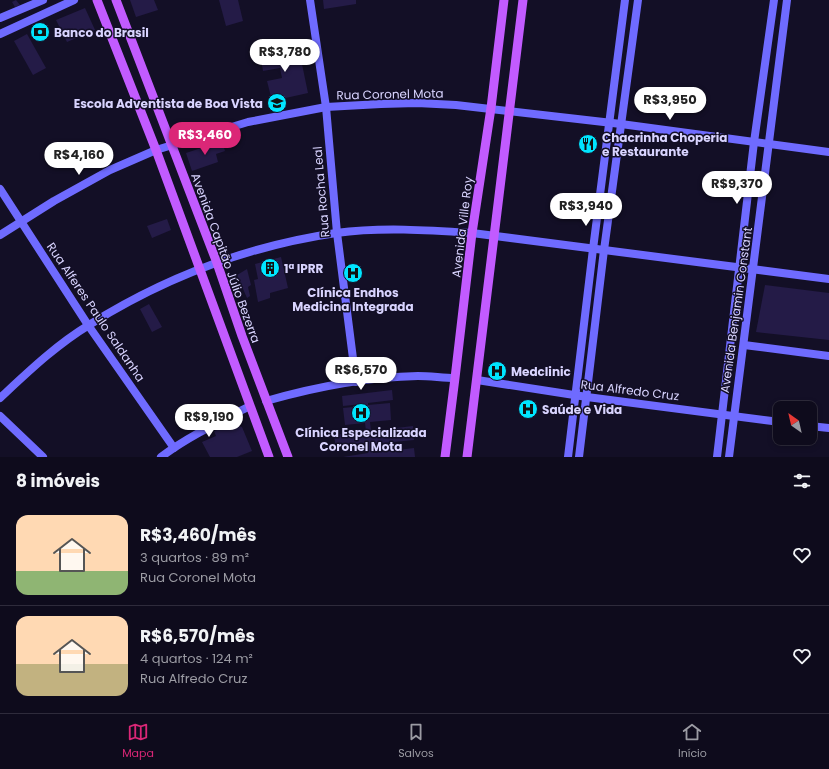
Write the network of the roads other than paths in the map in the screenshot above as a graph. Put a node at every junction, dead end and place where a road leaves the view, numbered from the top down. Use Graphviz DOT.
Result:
graph roads {
  1 [pos="43,0"];
  2 [pos="74,0"];
  3 [pos="97,0"];
  4 [pos="116,0"];
  5 [pos="310,0"];
  6 [pos="504,0"];
  7 [pos="523,0"];
  8 [pos="625,0"];
  9 [pos="638,0"];
  10 [pos="774,0"];
  11 [pos="787,0"];
  12 [pos="0,18"];
  13 [pos="0,34"];
  14 [pos="326,107"];
  15 [pos="491,108"];
  16 [pos="509,111"];
  17 [pos="610,123"];
  18 [pos="621,124"];
  19 [pos="754,142"];
  20 [pos="172,144"];
  21 [pos="769,144"];
  22 [pos="156,150"];
  23 [pos="829,152"];
  24 [pos="0,189"];
  25 [pos="21,221"];
  26 [pos="337,233"];
  27 [pos="472,233"];
  28 [pos="0,235"];
  29 [pos="493,236"];
  30 [pos="593,249"];
  31 [pos="604,250"];
  32 [pos="217,263"];
  33 [pos="739,266"];
  34 [pos="200,268"];
  35 [pos="754,269"];
  36 [pos="829,279"];
  37 [pos="88,325"];
  38 [pos="744,345"];
  39 [pos="829,356"];
  40 [pos="455,378"];
  41 [pos="477,380"];
  42 [pos="356,382"];
  43 [pos="576,395"];
  44 [pos="587,397"];
  45 [pos="0,398"];
  46 [pos="266,401"];
  47 [pos="250,406"];
  48 [pos="722,413"];
  49 [pos="734,415"];
  50 [pos="0,416"];
  51 [pos="773,421"];
  52 [pos="817,427"];
  53 [pos="829,428"];
  54 [pos="174,448"];
  55 [pos="43,457"];
  56 [pos="161,457"];
  57 [pos="269,457"];
  58 [pos="288,457"];
  59 [pos="445,457"];
  60 [pos="467,457"];
  61 [pos="568,457"];
  62 [pos="579,457"];
  63 [pos="717,457"];
  64 [pos="729,457"];
  1 -- 12 [label="street"];
  2 -- 13 [label="street"];
  3 -- 22 [label="main road"];
  4 -- 20 [label="main road, Avenida Capitão Júlio Bezerra"];
  5 -- 14 [label="street, Rua Rocha Leal"];
  6 -- 15 [label="main road, Avenida Ville Roy"];
  7 -- 16 [label="main road"];
  8 -- 17 [label="street"];
  9 -- 18 [label="street"];
  10 -- 19 [label="street, Avenida Benjamin Constant"];
  11 -- 21 [label="street, Avenida Benjamin Constant"];
  14 -- 15 [label="street, Rua Coronel Mota"];
  14 -- 20 [label="street, Rua Coronel Mota"];
  14 -- 26 [label="street, Rua Rocha Leal"];
  15 -- 16 [label="street, Rua Coronel Mota"];
  15 -- 27 [label="main road, Avenida Ville Roy"];
  16 -- 17 [label="street, Rua Coronel Mota"];
  16 -- 29 [label="main road"];
  17 -- 18 [label="street, Rua Coronel Mota"];
  17 -- 30 [label="street"];
  18 -- 19 [label="street, Rua Coronel Mota"];
  18 -- 31 [label="street"];
  19 -- 21 [label="street, Rua Coronel Mota"];
  19 -- 33 [label="street, Avenida Benjamin Constant"];
  20 -- 22 [label="street, Rua Coronel Mota"];
  20 -- 32 [label="main road, Avenida Capitão Júlio Bezerra"];
  21 -- 23 [label="street, Rua Coronel Mota"];
  21 -- 35 [label="street, Avenida Benjamin Constant"];
  22 -- 25 [label="street, Rua Coronel Mota"];
  22 -- 34 [label="main road"];
  24 -- 25 [label="street, Rua Alferes Paulo Saldanha"];
  25 -- 28 [label="street, Rua Coronel Mota"];
  25 -- 37 [label="street, Rua Alferes Paulo Saldanha"];
  26 -- 27 [label="street"];
  26 -- 32 [label="street"];
  26 -- 42 [label="street, Rua Rocha Leal"];
  27 -- 29 [label="street"];
  27 -- 40 [label="main road, Avenida Ville Roy"];
  29 -- 30 [label="street"];
  29 -- 41 [label="main road"];
  30 -- 31 [label="street"];
  30 -- 43 [label="street"];
  31 -- 33 [label="street"];
  31 -- 44 [label="street"];
  32 -- 34 [label="street"];
  32 -- 46 [label="main road, Avenida Capitão Júlio Bezerra"];
  33 -- 35 [label="street"];
  33 -- 48 [label="street, Avenida Benjamin Constant"];
  34 -- 37 [label="street"];
  34 -- 47 [label="main road"];
  35 -- 36 [label="street"];
  35 -- 38 [label="street, Avenida Benjamin Constant"];
  37 -- 45 [label="street"];
  37 -- 54 [label="street, Rua Alferes Paulo Saldanha"];
  38 -- 39 [label="street"];
  38 -- 49 [label="street, Avenida Benjamin Constant"];
  40 -- 42 [label="street"];
  40 -- 59 [label="main road, Avenida Ville Roy"];
  41 -- 43 [label="street, Rua Alfredo Cruz"];
  41 -- 60 [label="main road"];
  42 -- 46 [label="street"];
  43 -- 44 [label="street, Rua Alfredo Cruz"];
  43 -- 61 [label="street"];
  44 -- 48 [label="street, Rua Alfredo Cruz"];
  44 -- 62 [label="street"];
  46 -- 58 [label="main road, Avenida Capitão Júlio Bezerra"];
  47 -- 54 [label="street"];
  47 -- 57 [label="main road"];
  48 -- 49 [label="street, Rua Alfredo Cruz"];
  48 -- 63 [label="street, Avenida Benjamin Constant"];
  49 -- 51 [label="street, Rua Alfredo Cruz"];
  49 -- 64 [label="street, Avenida Benjamin Constant"];
  50 -- 55 [label="street"];
  52 -- 53 [label="street"];
  54 -- 56 [label="street"];
}
